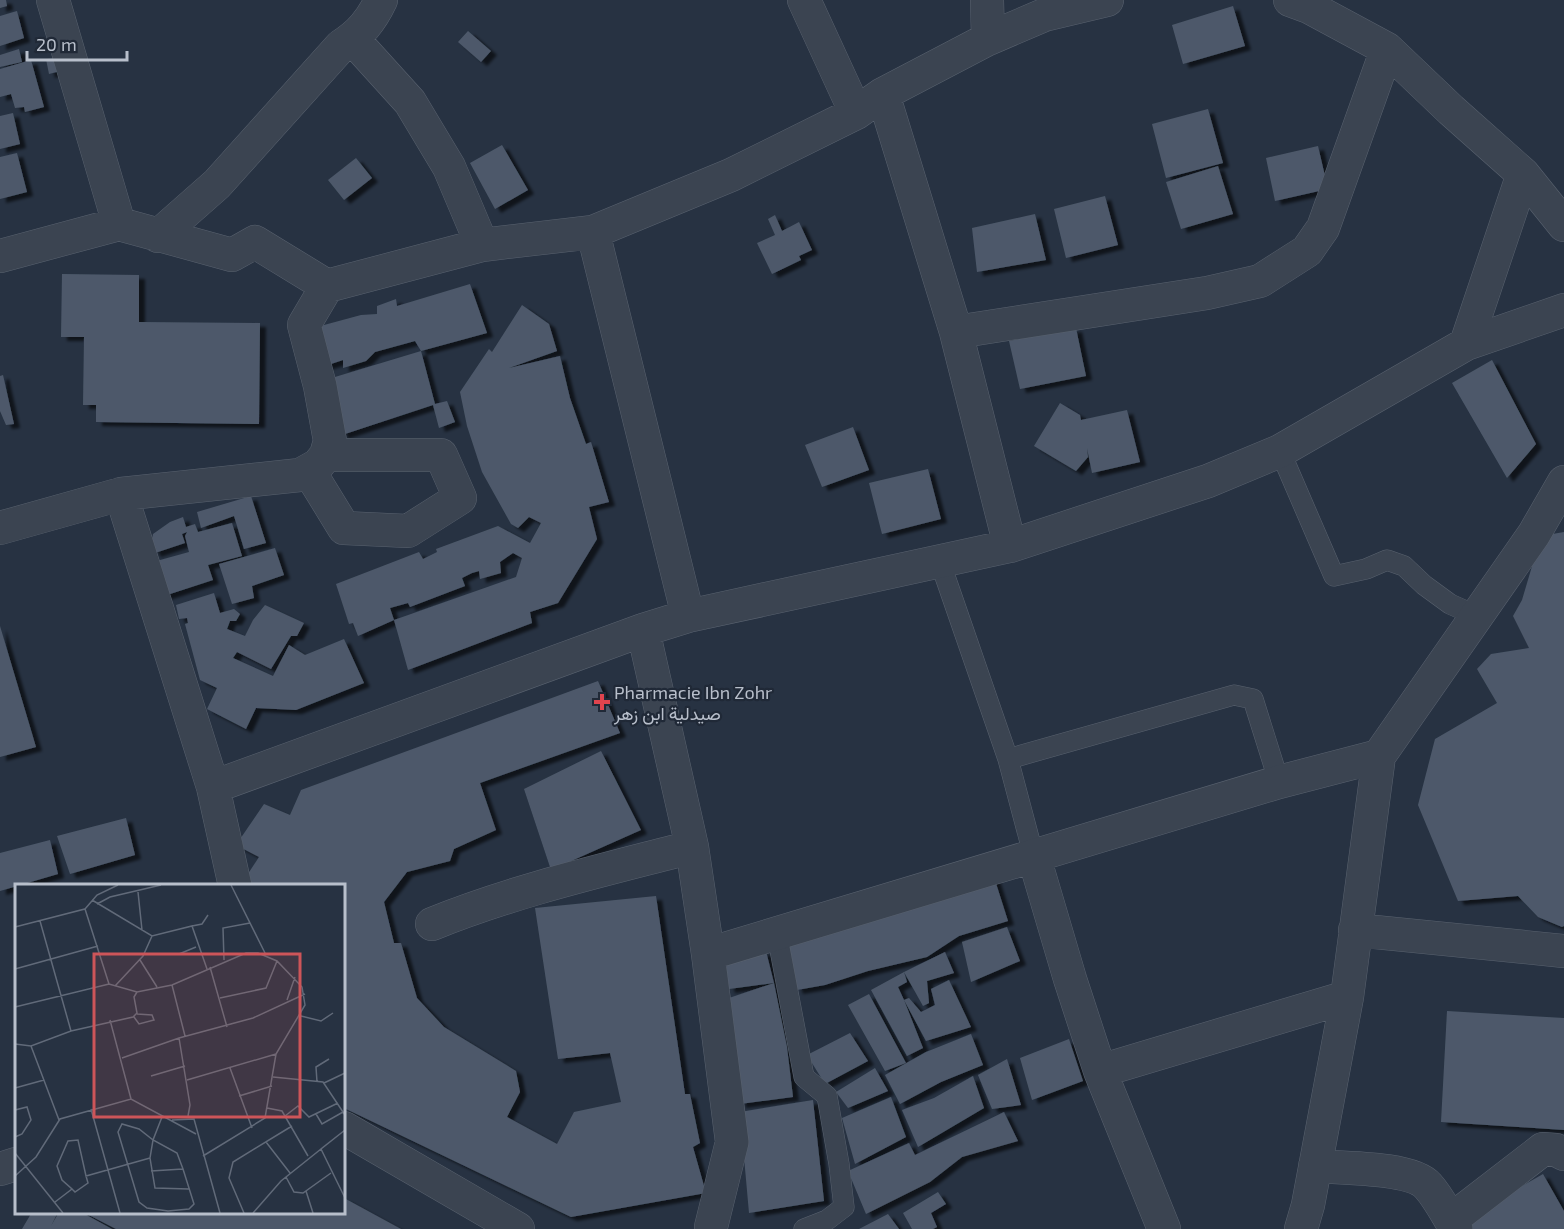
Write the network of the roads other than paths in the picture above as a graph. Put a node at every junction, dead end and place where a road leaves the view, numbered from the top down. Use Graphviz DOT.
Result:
graph roads {
  1 [pos="53,0"];
  2 [pos="381,0"];
  3 [pos="804,0"];
  4 [pos="987,0"];
  5 [pos="1107,0"];
  6 [pos="1302,2"];
  7 [pos="352,38"];
  8 [pos="988,39"];
  9 [pos="1388,50"];
  10 [pos="883,94"];
  11 [pos="856,113"];
  12 [pos="1523,174"];
  13 [pos="119,224"];
  14 [pos="1564,225"];
  15 [pos="593,232"];
  16 [pos="159,236"];
  17 [pos="482,244"];
  18 [pos="0,256"];
  19 [pos="327,286"];
  20 [pos="1564,310"];
  21 [pos="956,332"];
  22 [pos="1466,344"];
  23 [pos="1280,451"];
  24 [pos="1564,482"];
  25 [pos="121,495"];
  26 [pos="0,528"];
  27 [pos="1010,546"];
  28 [pos="940,562"];
  29 [pos="688,616"];
  30 [pos="1477,616"];
  31 [pos="643,630"];
  32 [pos="1379,756"];
  33 [pos="1008,759"];
  34 [pos="1279,782"];
  35 [pos="213,787"];
  36 [pos="692,847"];
  37 [pos="1034,858"];
  38 [pos="235,884"];
  39 [pos="432,924"];
  40 [pos="1355,930"];
  41 [pos="777,934"];
  42 [pos="1564,951"];
  43 [pos="708,954"];
  44 [pos="1347,997"];
  45 [pos="1101,1071"];
  46 [pos="345,1129"];
  47 [pos="1564,1154"];
  48 [pos="15,1164"];
  49 [pos="1315,1166"];
  50 [pos="0,1169"];
  51 [pos="1453,1224"];
  52 [pos="710,1228"];
  53 [pos="518,1229"];
  54 [pos="804,1229"];
  55 [pos="1164,1229"];
  56 [pos="1301,1229"];
  1 -- 13 [label="street"];
  2 -- 7 [label="street"];
  3 -- 11 [label="street"];
  4 -- 8 [label="street"];
  5 -- 8 [label="street"];
  6 -- 9 [label="street"];
  7 -- 16 [label="street"];
  7 -- 17 [label="street"];
  8 -- 10 [label="street"];
  9 -- 12 [label="street"];
  9 -- 21 [label="street"];
  10 -- 11 [label="street"];
  10 -- 21 [label="street"];
  11 -- 15 [label="street"];
  12 -- 14 [label="street"];
  12 -- 22 [label="street"];
  13 -- 16 [label="street"];
  13 -- 18 [label="street"];
  15 -- 17 [label="street"];
  15 -- 29 [label="street"];
  16 -- 19 [label="street"];
  17 -- 19 [label="street"];
  19 -- 25 [label="street"];
  20 -- 22 [label="street"];
  21 -- 27 [label="street"];
  22 -- 23 [label="street"];
  23 -- 27 [label="street"];
  23 -- 30 [label="lane"];
  24 -- 30 [label="street"];
  25 -- 26 [label="street"];
  25 -- 35 [label="street"];
  27 -- 28 [label="street"];
  28 -- 29 [label="street"];
  28 -- 33 [label="lane"];
  29 -- 31 [label="street"];
  30 -- 32 [label="street"];
  31 -- 35 [label="street"];
  31 -- 36 [label="street"];
  32 -- 34 [label="street"];
  32 -- 40 [label="street"];
  33 -- 34 [label="lane"];
  33 -- 37 [label="lane"];
  34 -- 37 [label="street"];
  35 -- 38 [label="street"];
  36 -- 39 [label="street"];
  36 -- 43 [label="street"];
  37 -- 41 [label="street"];
  37 -- 45 [label="street"];
  40 -- 42 [label="street"];
  40 -- 44 [label="street"];
  41 -- 43 [label="street"];
  41 -- 54 [label="lane"];
  43 -- 52 [label="street"];
  44 -- 45 [label="street"];
  44 -- 49 [label="street"];
  45 -- 55 [label="street"];
  46 -- 53 [label="street"];
  47 -- 51 [label="street"];
  48 -- 50 [label="street"];
  49 -- 51 [label="street"];
  49 -- 56 [label="street"];
}
